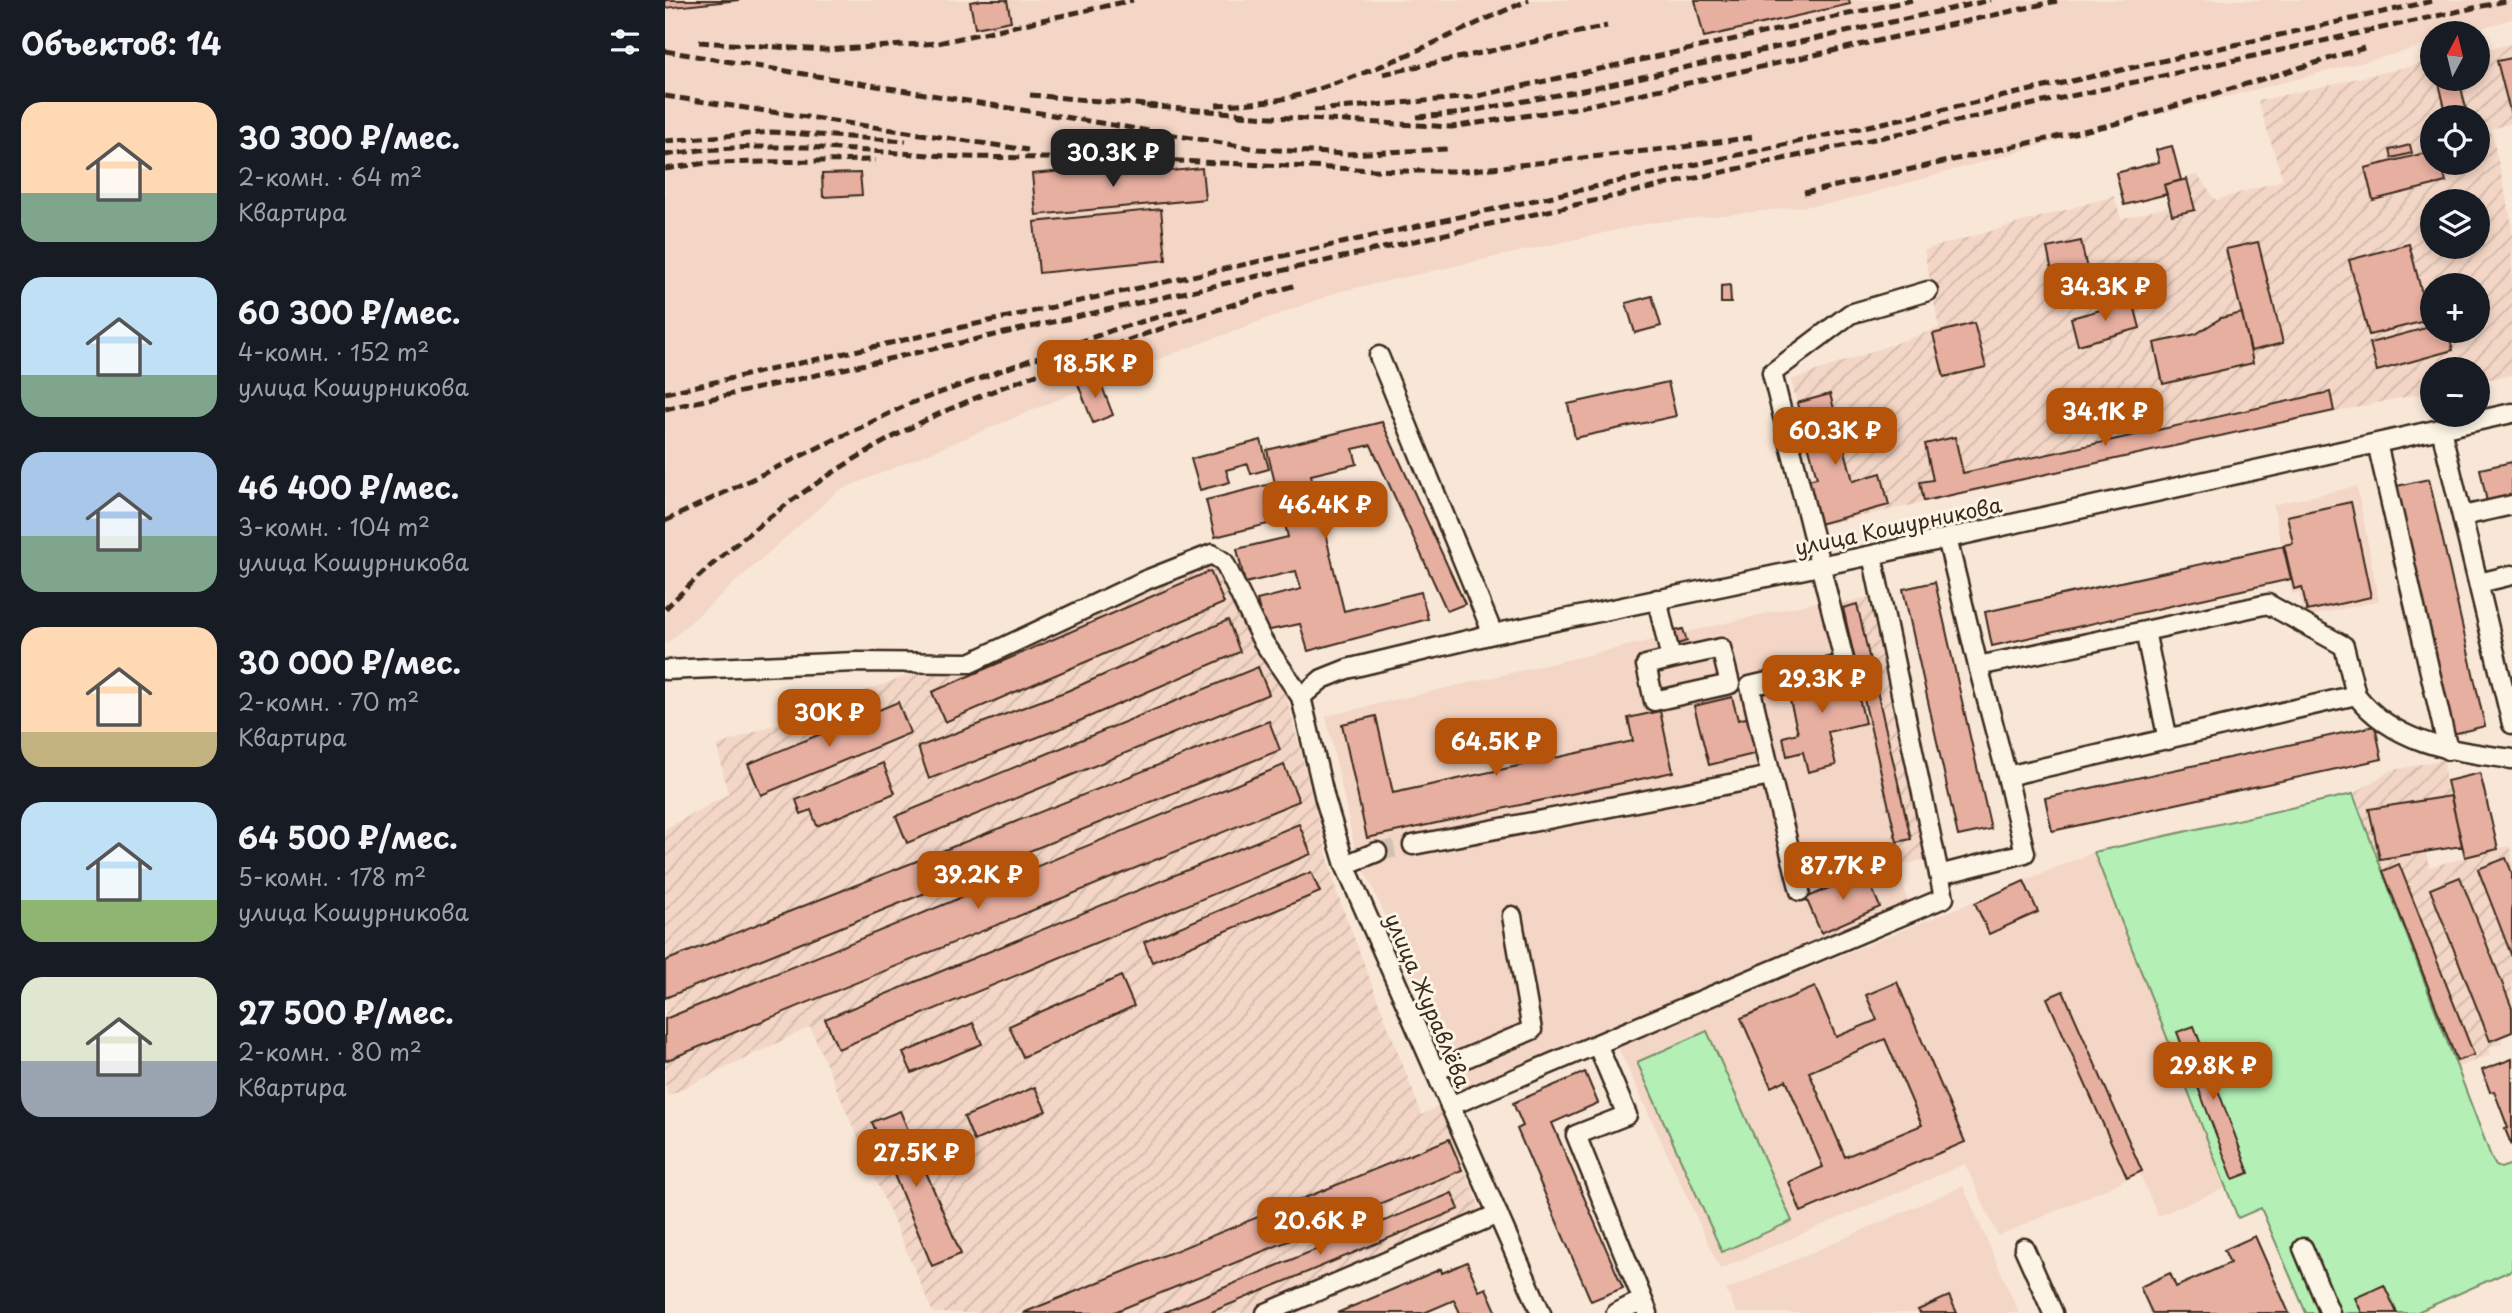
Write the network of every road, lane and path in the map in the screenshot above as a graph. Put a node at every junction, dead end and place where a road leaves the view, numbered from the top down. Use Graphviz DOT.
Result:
graph roads {
  1 [pos="1928,291"];
  2 [pos="1379,356"];
  3 [pos="2512,413"];
  4 [pos="2441,429"];
  5 [pos="2377,443"];
  6 [pos="2512,505"];
  7 [pos="2463,516"];
  8 [pos="1947,538"];
  9 [pos="1871,555"];
  10 [pos="1819,566"];
  11 [pos="2512,575"];
  12 [pos="2479,583"];
  13 [pos="1657,599"];
  14 [pos="2145,631"];
  15 [pos="1493,634"];
  16 [pos="2504,656"];
  17 [pos="1671,659"];
  18 [pos="1978,666"];
  19 [pos="665,670"];
  20 [pos="2357,695"];
  21 [pos="1301,696"];
  22 [pos="2512,724"];
  23 [pos="2168,740"];
  24 [pos="2448,750"];
  25 [pos="2512,759"];
  26 [pos="1771,776"];
  27 [pos="2007,776"];
  28 [pos="1413,845"];
  29 [pos="1377,852"];
  30 [pos="1345,865"];
  31 [pos="1939,875"];
  32 [pos="1800,891"];
  33 [pos="1513,916"];
  34 [pos="1597,1044"];
  35 [pos="1435,1071"];
  36 [pos="1450,1106"];
  37 [pos="1498,1214"];
  38 [pos="2024,1248"];
  39 [pos="2303,1248"];
  40 [pos="1645,1306"];
  41 [pos="1266,1313"];
  42 [pos="1541,1313"];
  43 [pos="1616,1313"];
  44 [pos="2053,1313"];
  45 [pos="2330,1313"];
  1 -- 10 [label="street"];
  2 -- 15 [label="street"];
  3 -- 4 [label="street, улица Кошурникова"];
  4 -- 5 [label="street, улица Кошурникова"];
  4 -- 7 [label="street"];
  5 -- 8 [label="street, улица Кошурникова"];
  5 -- 24 [label="street"];
  6 -- 7 [label="street"];
  7 -- 12 [label="street"];
  8 -- 9 [label="street, улица Кошурникова"];
  8 -- 18 [label="street"];
  9 -- 10 [label="street, улица Кошурникова"];
  9 -- 31 [label="street"];
  10 -- 13 [label="street, улица Кошурникова"];
  10 -- 26 [label="street"];
  11 -- 12 [label="street"];
  12 -- 16 [label="street"];
  13 -- 15 [label="street, улица Кошурникова"];
  13 -- 17 [label="street"];
  14 -- 18 [label="street"];
  14 -- 20 [label="street"];
  14 -- 23 [label="street"];
  15 -- 21 [label="street, улица Кошурникова"];
  16 -- 22 [label="street"];
  17 -- 17 [label="street"];
  18 -- 27 [label="street"];
  19 -- 21 [label="street"];
  20 -- 23 [label="street"];
  20 -- 24 [label="street"];
  21 -- 30 [label="street, улица Журавлёва"];
  23 -- 27 [label="street"];
  24 -- 25 [label="street"];
  26 -- 28 [label="street"];
  26 -- 32 [label="street"];
  27 -- 31 [label="street"];
  29 -- 30 [label="street"];
  30 -- 35 [label="street, улица Журавлёва"];
  31 -- 34 [label="street"];
  33 -- 35 [label="street"];
  34 -- 36 [label="street"];
  34 -- 40 [label="street"];
  35 -- 36 [label="street, улица Журавлёва"];
  36 -- 37 [label="street, улица Журавлёва"];
  37 -- 41 [label="street"];
  37 -- 42 [label="street, улица Журавлёва"];
  38 -- 44 [label="street"];
  39 -- 45 [label="street"];
  40 -- 43 [label="street"];
}
